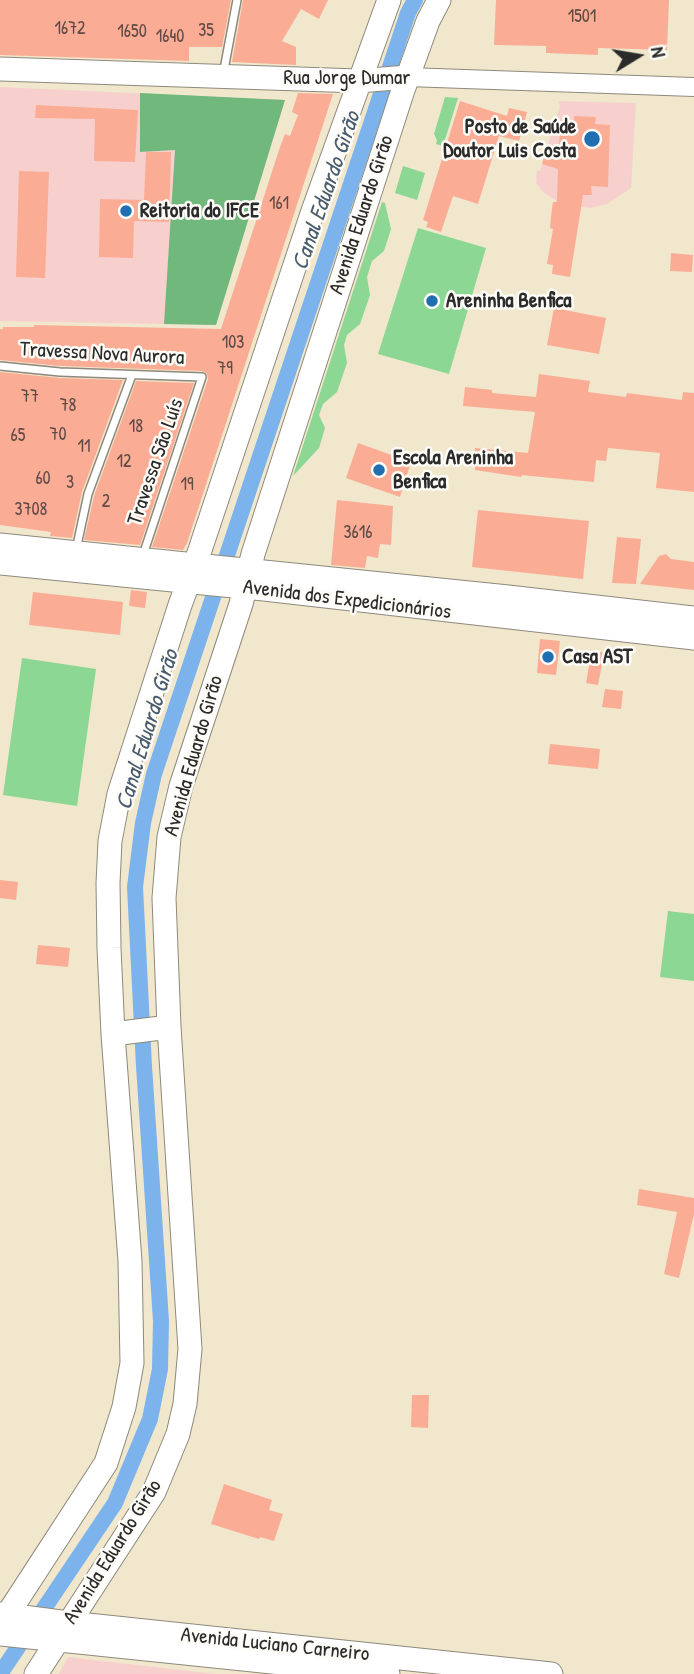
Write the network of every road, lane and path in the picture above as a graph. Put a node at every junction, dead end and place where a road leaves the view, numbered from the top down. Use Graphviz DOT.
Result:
graph roads {
  1 [pos="237,0"];
  2 [pos="389,0"];
  3 [pos="439,0"];
  4 [pos="0,69"];
  5 [pos="223,75"];
  6 [pos="383,79"];
  7 [pos="694,87"];
  8 [pos="0,366"];
  9 [pos="132,375"];
  10 [pos="202,377"];
  11 [pos="0,545"];
  12 [pos="75,552"];
  13 [pos="142,559"];
  14 [pos="0,563"];
  15 [pos="220,577"];
  16 [pos="596,618"];
  17 [pos="694,618"];
  18 [pos="694,638"];
  19 [pos="165,1027"];
  20 [pos="118,1034"];
  21 [pos="6,1623"];
  22 [pos="57,1631"];
  23 [pos="36,1674"];
  24 [pos="388,1674"];
  25 [pos="551,1674"];
  1 -- 5 [label="lane"];
  2 -- 6 [label="main road, Avenida Eduardo Girão"];
  3 -- 6 [label="main road, Avenida Eduardo Girão"];
  4 -- 5 [label="main road, Rua Jorge Dumar"];
  5 -- 6 [label="main road, Rua Jorge Dumar"];
  6 -- 7 [label="street, Rua Jorge Dumar"];
  6 -- 15 [label="main road, Avenida Eduardo Girão"];
  6 -- 15 [label="main road, Avenida Eduardo Girão"];
  8 -- 9 [label="lane, Travessa Nova Aurora"];
  9 -- 10 [label="lane, Travessa Nova Aurora"];
  9 -- 12 [label="lane"];
  10 -- 13 [label="lane, Travessa São Luís"];
  11 -- 12 [label="main road, Avenida dos Expedicionários"];
  12 -- 13 [label="main road, Avenida dos Expedicionários"];
  13 -- 15 [label="main road, Avenida dos Expedicionários"];
  14 -- 15 [label="main road, Avenida dos Expedicionários"];
  15 -- 16 [label="main road, Avenida dos Expedicionários"];
  15 -- 19 [label="main road, Avenida Eduardo Girão"];
  15 -- 20 [label="main road, Avenida Eduardo Girão"];
  16 -- 17 [label="main road, Avenida dos Expedicionários"];
  16 -- 18 [label="main road, Avenida dos Expedicionários"];
  19 -- 20 [label="main road"];
  19 -- 22 [label="main road, Avenida Eduardo Girão"];
  20 -- 21 [label="main road, Avenida Eduardo Girão"];
  21 -- 22 [label="main road, Avenida Luciano Carneiro"];
  22 -- 23 [label="main road, Avenida Eduardo Girão"];
  22 -- 24 [label="main road, Avenida Luciano Carneiro"];
  22 -- 25 [label="main road, Avenida Luciano Carneiro"];
}
